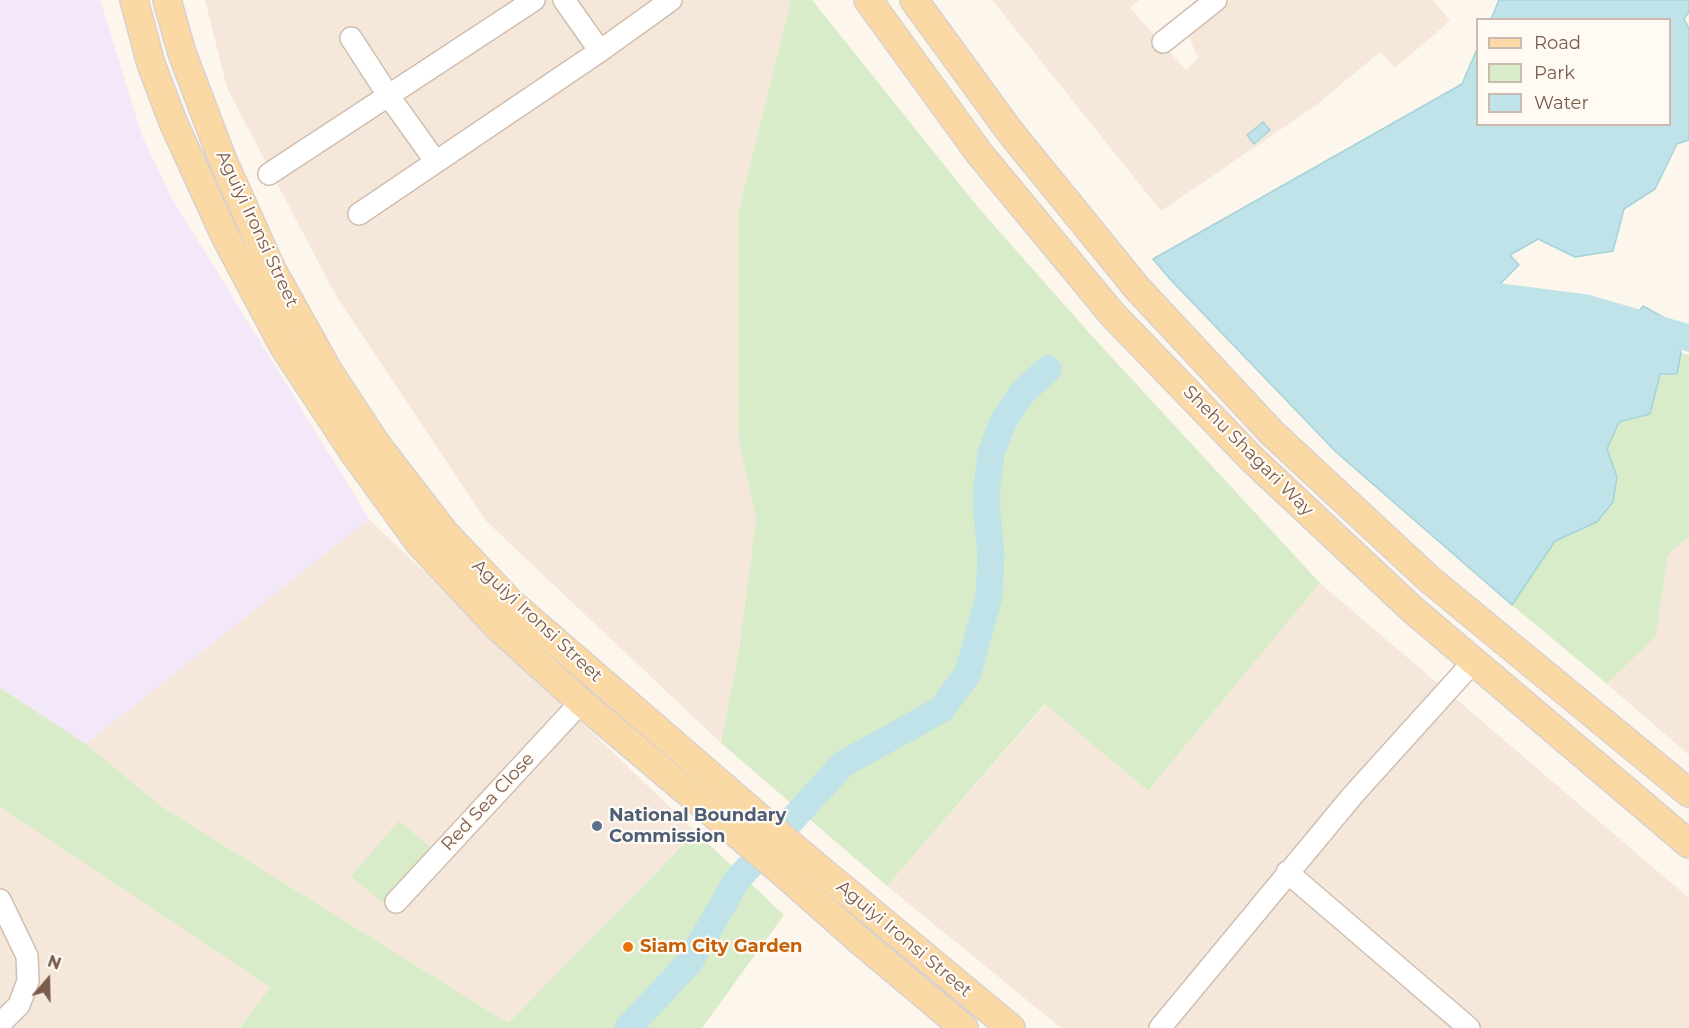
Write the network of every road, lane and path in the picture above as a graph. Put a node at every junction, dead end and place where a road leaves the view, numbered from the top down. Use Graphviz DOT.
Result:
graph roads {
  1 [pos="134,0"];
  2 [pos="167,0"];
  3 [pos="534,0"];
  4 [pos="564,0"];
  5 [pos="671,0"];
  6 [pos="868,0"];
  7 [pos="914,0"];
  8 [pos="1216,0"];
  9 [pos="351,39"];
  10 [pos="1163,42"];
  11 [pos="600,51"];
  12 [pos="388,96"];
  13 [pos="436,162"];
  14 [pos="268,174"];
  15 [pos="359,214"];
  16 [pos="1474,661"];
  17 [pos="581,702"];
  18 [pos="1689,793"];
  19 [pos="1689,844"];
  20 [pos="789,861"];
  21 [pos="1287,872"];
  22 [pos="0,900"];
  23 [pos="396,902"];
  24 [pos="0,1024"];
  25 [pos="964,1028"];
  26 [pos="1011,1028"];
  27 [pos="1160,1028"];
  28 [pos="1469,1028"];
  1 -- 17 [label="main road, Aguiyi Ironsi Street"];
  2 -- 20 [label="main road, Aguiyi Ironsi Street"];
  3 -- 12 [label="street"];
  4 -- 11 [label="street"];
  5 -- 11 [label="street"];
  6 -- 16 [label="main road, Shehu Shagari Way"];
  7 -- 18 [label="main road, Shehu Shagari Way"];
  8 -- 10 [label="street"];
  9 -- 12 [label="street"];
  11 -- 13 [label="street"];
  12 -- 13 [label="street"];
  12 -- 14 [label="street"];
  13 -- 15 [label="street"];
  16 -- 19 [label="main road, Shehu Shagari Way"];
  16 -- 21 [label="street"];
  17 -- 20 [label="main road, Aguiyi Ironsi Street"];
  17 -- 23 [label="street, Red Sea Close"];
  20 -- 25 [label="main road, Aguiyi Ironsi Street"];
  20 -- 26 [label="main road, Aguiyi Ironsi Street"];
  21 -- 27 [label="street"];
  21 -- 28 [label="street"];
  22 -- 24 [label="street"];
}
